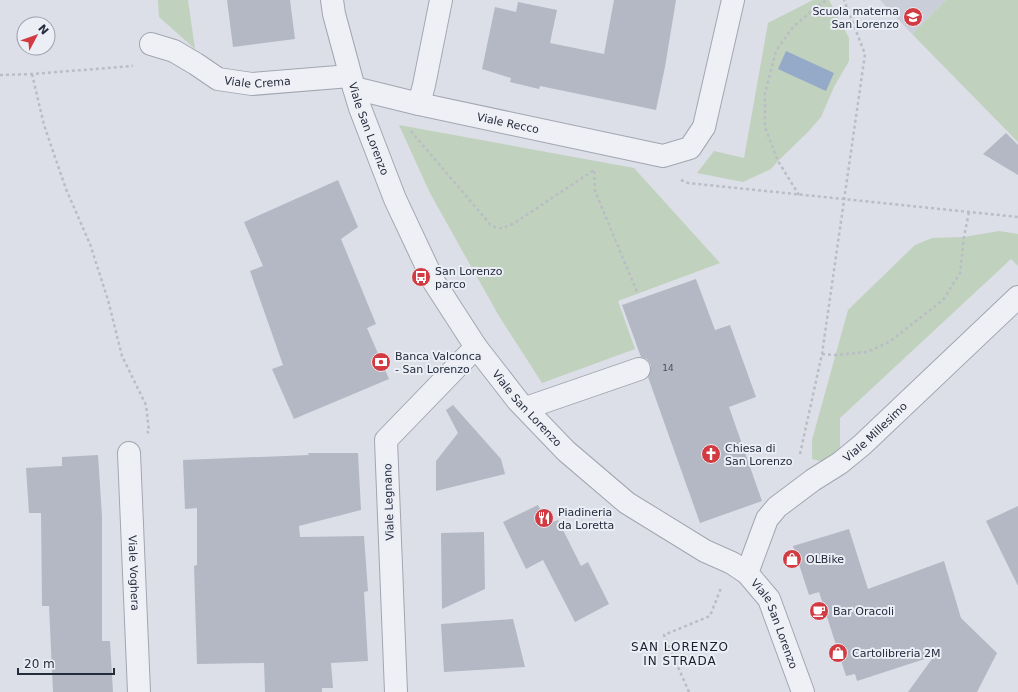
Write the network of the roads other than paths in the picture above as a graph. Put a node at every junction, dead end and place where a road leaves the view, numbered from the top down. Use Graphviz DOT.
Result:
graph roads {
  1 [pos="332,0"];
  2 [pos="441,0"];
  3 [pos="733,0"];
  4 [pos="151,44"];
  5 [pos="352,82"];
  6 [pos="419,104"];
  7 [pos="1018,298"];
  8 [pos="476,348"];
  9 [pos="639,369"];
  10 [pos="526,408"];
  11 [pos="129,453"];
  12 [pos="740,568"];
  13 [pos="139,692"];
  14 [pos="396,692"];
  15 [pos="803,692"];
  1 -- 5 [label="street, Viale San Lorenzo"];
  2 -- 6 [label="street"];
  3 -- 6 [label="street, Viale Recco"];
  4 -- 5 [label="street, Viale Crema"];
  5 -- 6 [label="street, Viale Recco"];
  5 -- 8 [label="street, Viale San Lorenzo"];
  7 -- 12 [label="street, Viale Millesimo"];
  8 -- 10 [label="street, Viale San Lorenzo"];
  8 -- 14 [label="street, Viale Legnano"];
  9 -- 10 [label="street"];
  10 -- 12 [label="street, Viale San Lorenzo"];
  11 -- 13 [label="street, Viale Voghera"];
  12 -- 15 [label="street, Viale San Lorenzo"];
}
